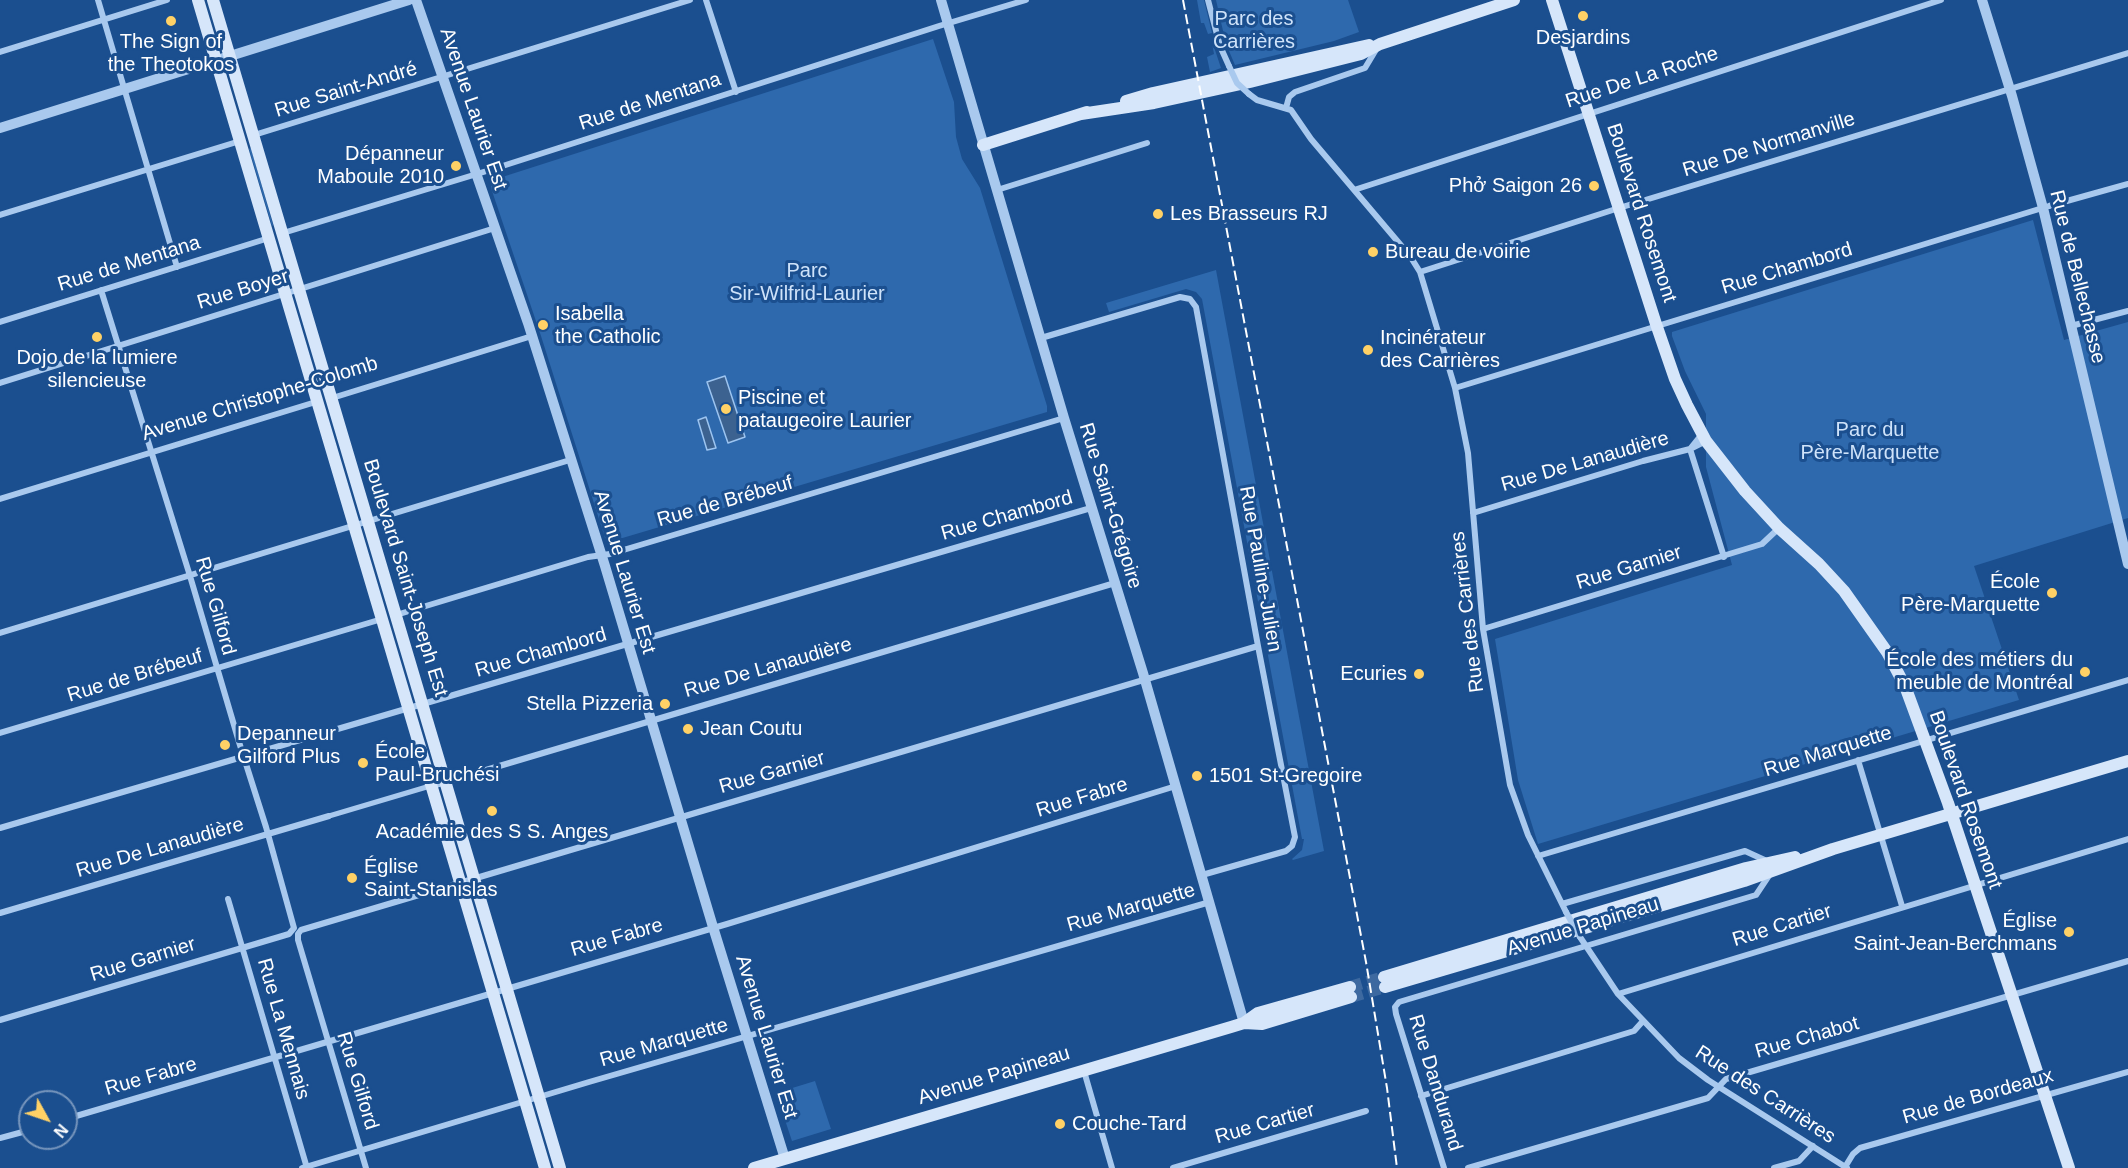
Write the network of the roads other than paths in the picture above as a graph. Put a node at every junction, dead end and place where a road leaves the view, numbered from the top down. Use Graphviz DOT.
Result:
graph roads {
  1 [pos="98,0"];
  2 [pos="167,0"];
  3 [pos="198,0"];
  4 [pos="213,0"];
  5 [pos="409,0"];
  6 [pos="416,0"];
  7 [pos="690,0"];
  8 [pos="706,0"];
  9 [pos="941,0"];
  10 [pos="1026,0"];
  11 [pos="1208,0"];
  12 [pos="1514,0"];
  13 [pos="1552,0"];
  14 [pos="1941,0"];
  15 [pos="1982,0"];
  16 [pos="104,20"];
  17 [pos="948,24"];
  18 [pos="1380,44"];
  19 [pos="0,52"];
  20 [pos="2128,53"];
  21 [pos="230,57"];
  22 [pos="216,61"];
  23 [pos="443,78"];
  24 [pos="124,89"];
  25 [pos="2009,89"];
  26 [pos="735,92"];
  27 [pos="1286,108"];
  28 [pos="1588,113"];
  29 [pos="0,128"];
  30 [pos="253,136"];
  31 [pos="240,141"];
  32 [pos="1147,143"];
  33 [pos="983,144"];
  34 [pos="149,169"];
  35 [pos="477,174"];
  36 [pos="2128,184"];
  37 [pos="997,190"];
  38 [pos="1354,190"];
  39 [pos="1619,208"];
  40 [pos="2043,208"];
  41 [pos="0,215"];
  42 [pos="495,228"];
  43 [pos="282,234"];
  44 [pos="269,238"];
  45 [pos="177,267"];
  46 [pos="1420,272"];
  47 [pos="300,289"];
  48 [pos="101,290"];
  49 [pos="285,293"];
  50 [pos="2128,311"];
  51 [pos="0,321"];
  52 [pos="1657,326"];
  53 [pos="2071,326"];
  54 [pos="532,336"];
  55 [pos="1041,338"];
  56 [pos="119,346"];
  57 [pos="0,383"];
  58 [pos="1455,388"];
  59 [pos="332,398"];
  60 [pos="317,401"];
  61 [pos="1064,418"];
  62 [pos="1704,437"];
  63 [pos="1690,449"];
  64 [pos="152,452"];
  65 [pos="570,460"];
  66 [pos="0,499"];
  67 [pos="1091,508"];
  68 [pos="1473,513"];
  69 [pos="368,522"];
  70 [pos="354,526"];
  71 [pos="1779,528"];
  72 [pos="602,555"];
  73 [pos="1724,557"];
  74 [pos="2128,564"];
  75 [pos="190,576"];
  76 [pos="1114,583"];
  77 [pos="396,615"];
  78 [pos="382,619"];
  79 [pos="1483,629"];
  80 [pos="0,633"];
  81 [pos="628,645"];
  82 [pos="1257,646"];
  83 [pos="216,669"];
  84 [pos="1145,680"];
  85 [pos="2128,680"];
  86 [pos="423,705"];
  87 [pos="410,709"];
  88 [pos="652,720"];
  89 [pos="0,733"];
  90 [pos="1925,740"];
  91 [pos="244,756"];
  92 [pos="1858,760"];
  93 [pos="2128,761"];
  94 [pos="445,781"];
  95 [pos="432,786"];
  96 [pos="1176,786"];
  97 [pos="1952,814"];
  98 [pos="329,816"];
  99 [pos="680,818"];
  100 [pos="0,828"];
  101 [pos="267,834"];
  102 [pos="1880,835"];
  103 [pos="2128,839"];
  104 [pos="1538,856"];
  105 [pos="1771,866"];
  106 [pos="1202,875"];
  107 [pos="474,879"];
  108 [pos="461,883"];
  109 [pos="1974,885"];
  110 [pos="228,899"];
  111 [pos="1210,902"];
  112 [pos="1562,904"];
  113 [pos="1902,906"];
  114 [pos="0,913"];
  115 [pos="713,927"];
  116 [pos="296,932"];
  117 [pos="1587,947"];
  118 [pos="242,948"];
  119 [pos="2128,961"];
  120 [pos="1385,982"];
  121 [pos="506,988"];
  122 [pos="493,992"];
  123 [pos="1350,992"];
  124 [pos="1618,994"];
  125 [pos="2012,994"];
  126 [pos="1395,1007"];
  127 [pos="0,1020"];
  128 [pos="1643,1021"];
  129 [pos="1244,1023"];
  130 [pos="747,1036"];
  131 [pos="328,1041"];
  132 [pos="274,1058"];
  133 [pos="1084,1070"];
  134 [pos="2128,1072"];
  135 [pos="1718,1087"];
  136 [pos="1421,1096"];
  137 [pos="2044,1096"];
  138 [pos="539,1098"];
  139 [pos="525,1101"];
  140 [pos="1366,1111"];
  141 [pos="78,1115"];
  142 [pos="18,1133"];
  143 [pos="0,1138"];
  144 [pos="1813,1146"];
  145 [pos="361,1150"];
  146 [pos="785,1159"];
  147 [pos="305,1168"];
  148 [pos="366,1168"];
  149 [pos="545,1168"];
  150 [pos="560,1168"];
  151 [pos="754,1168"];
  152 [pos="1112,1168"];
  153 [pos="1173,1168"];
  154 [pos="1444,1168"];
  155 [pos="1468,1168"];
  156 [pos="1774,1168"];
  157 [pos="1846,1168"];
  158 [pos="2069,1168"];
  1 -- 16 [label="street"];
  2 -- 16 [label="street"];
  3 -- 22 [label="main road, Boulevard Saint-Joseph Est"];
  4 -- 21 [label="main road, Boulevard Saint-Joseph Est"];
  5 -- 21 [label="street"];
  6 -- 23 [label="street, Avenue Laurier Est"];
  7 -- 23 [label="street, Rue Saint-André"];
  8 -- 26 [label="street"];
  9 -- 17 [label="street, Rue Saint-Grégoire"];
  10 -- 17 [label="street, Rue de Mentana"];
  11 -- 27 [label="street, bridge"];
  12 -- 18 [label="main road"];
  13 -- 28 [label="main road, Boulevard Rosemont"];
  14 -- 28 [label="street, Rue De La Roche"];
  15 -- 25 [label="street, Rue de Bellechasse"];
  16 -- 19 [label="street"];
  16 -- 24 [label="street"];
  17 -- 26 [label="street, Rue de Mentana"];
  17 -- 33 [label="street, Rue Saint-Grégoire"];
  18 -- 27 [label="street"];
  18 -- 33 [label="main road"];
  20 -- 25 [label="street, Rue De Normanville"];
  21 -- 22 [label="street"];
  21 -- 30 [label="main road, Boulevard Saint-Joseph Est"];
  22 -- 24 [label="street"];
  22 -- 31 [label="main road, Boulevard Saint-Joseph Est"];
  23 -- 30 [label="street, Rue Saint-André"];
  23 -- 35 [label="street, Avenue Laurier Est"];
  24 -- 29 [label="street"];
  24 -- 34 [label="street"];
  25 -- 39 [label="street, Rue De Normanville"];
  25 -- 40 [label="street, Rue de Bellechasse"];
  26 -- 35 [label="street, Rue de Mentana"];
  27 -- 38 [label="street, Rue des Carrières"];
  28 -- 38 [label="street, Rue De La Roche"];
  28 -- 39 [label="main road, Boulevard Rosemont"];
  30 -- 43 [label="main road, Boulevard Saint-Joseph Est"];
  31 -- 34 [label="street"];
  31 -- 44 [label="main road, Boulevard Saint-Joseph Est"];
  32 -- 37 [label="street"];
  33 -- 37 [label="street, Rue Saint-Grégoire"];
  34 -- 41 [label="street"];
  34 -- 45 [label="street"];
  35 -- 42 [label="street, Avenue Laurier Est"];
  35 -- 43 [label="street, Rue de Mentana"];
  36 -- 40 [label="street, Rue Chambord"];
  37 -- 55 [label="street, Rue Saint-Grégoire"];
  38 -- 46 [label="street, Rue des Carrières"];
  39 -- 46 [label="street, Rue De Normanville"];
  39 -- 52 [label="main road, Boulevard Rosemont"];
  40 -- 52 [label="street, Rue Chambord"];
  40 -- 53 [label="street, Rue de Bellechasse"];
  42 -- 47 [label="street, Rue Boyer"];
  42 -- 54 [label="street, Avenue Laurier Est"];
  43 -- 47 [label="main road, Boulevard Saint-Joseph Est"];
  44 -- 45 [label="street, Rue de Mentana"];
  44 -- 49 [label="main road, Boulevard Saint-Joseph Est"];
  45 -- 48 [label="street, Rue de Mentana"];
  46 -- 58 [label="street, Rue des Carrières"];
  47 -- 49 [label="street, Rue Boyer"];
  47 -- 59 [label="main road, Boulevard Saint-Joseph Est"];
  48 -- 51 [label="street, Rue de Mentana"];
  48 -- 56 [label="street, Rue Gilford"];
  49 -- 56 [label="street, Rue Boyer"];
  49 -- 60 [label="main road, Boulevard Saint-Joseph Est"];
  50 -- 53 [label="street"];
  52 -- 58 [label="street, Rue Chambord"];
  52 -- 62 [label="main road, Boulevard Rosemont"];
  53 -- 74 [label="street, Rue de Bellechasse"];
  54 -- 59 [label="street, Avenue Christophe-Colomb"];
  54 -- 65 [label="street, Avenue Laurier Est"];
  55 -- 61 [label="street, Rue Saint-Grégoire"];
  55 -- 82 [label="street, Rue Pauline-Julien"];
  56 -- 57 [label="street, Rue Boyer"];
  56 -- 64 [label="street, Rue Gilford"];
  58 -- 68 [label="street, Rue des Carrières"];
  59 -- 60 [label="street, Avenue Christophe-Colomb"];
  59 -- 69 [label="main road, Boulevard Saint-Joseph Est"];
  60 -- 64 [label="street, Avenue Christophe-Colomb"];
  60 -- 70 [label="main road, Boulevard Saint-Joseph Est"];
  61 -- 67 [label="street, Rue Saint-Grégoire"];
  61 -- 72 [label="street, Rue de Brébeuf"];
  62 -- 63 [label="street"];
  62 -- 71 [label="main road, Boulevard Rosemont"];
  63 -- 68 [label="street, Rue De Lanaudière"];
  63 -- 73 [label="street"];
  64 -- 66 [label="street, Avenue Christophe-Colomb"];
  64 -- 75 [label="street, Rue Gilford"];
  65 -- 69 [label="street"];
  65 -- 72 [label="street, Avenue Laurier Est"];
  67 -- 76 [label="street, Rue Saint-Grégoire"];
  67 -- 81 [label="street, Rue Chambord"];
  68 -- 79 [label="street, Rue des Carrières"];
  69 -- 70 [label="street"];
  69 -- 77 [label="main road, Boulevard Saint-Joseph Est"];
  70 -- 75 [label="street"];
  70 -- 78 [label="main road, Boulevard Saint-Joseph Est"];
  71 -- 73 [label="street, Rue Garnier"];
  71 -- 90 [label="main road, Boulevard Rosemont"];
  72 -- 77 [label="street, Rue de Brébeuf"];
  72 -- 81 [label="street, Avenue Laurier Est"];
  73 -- 79 [label="street, Rue Garnier"];
  75 -- 80 [label="street"];
  75 -- 83 [label="street, Rue Gilford"];
  76 -- 84 [label="street, Rue Saint-Grégoire"];
  76 -- 88 [label="street, Rue De Lanaudière"];
  77 -- 86 [label="main road, Boulevard Saint-Joseph Est"];
  78 -- 83 [label="street, Rue de Brébeuf"];
  78 -- 87 [label="main road, Boulevard Saint-Joseph Est"];
  79 -- 104 [label="street, Rue des Carrières"];
  81 -- 86 [label="street, Rue Chambord"];
  81 -- 88 [label="street, Avenue Laurier Est"];
  82 -- 84 [label="street, Rue Garnier"];
  82 -- 106 [label="street, Rue Pauline-Julien"];
  83 -- 89 [label="street, Rue de Brébeuf"];
  83 -- 91 [label="street, Rue Gilford"];
  84 -- 96 [label="street, Rue Saint-Grégoire"];
  84 -- 99 [label="street, Rue Garnier"];
  85 -- 90 [label="street, Rue Marquette"];
  86 -- 87 [label="street, Rue Chambord"];
  86 -- 94 [label="main road, Boulevard Saint-Joseph Est"];
  87 -- 91 [label="street, Rue Chambord"];
  87 -- 95 [label="main road, Boulevard Saint-Joseph Est"];
  88 -- 94 [label="street, Rue De Lanaudière"];
  88 -- 99 [label="street, Avenue Laurier Est"];
  90 -- 92 [label="street, Rue Marquette"];
  90 -- 97 [label="main road, Boulevard Rosemont"];
  91 -- 100 [label="street, Rue Chambord"];
  91 -- 101 [label="street, Rue Gilford"];
  92 -- 102 [label="street"];
  92 -- 104 [label="street, Rue Marquette"];
  93 -- 97 [label="main road, Avenue Papineau"];
  94 -- 95 [label="street, Rue De Lanaudière"];
  94 -- 107 [label="main road, Boulevard Saint-Joseph Est"];
  95 -- 98 [label="street"];
  95 -- 108 [label="main road, Boulevard Saint-Joseph Est"];
  96 -- 106 [label="street, Rue Saint-Grégoire"];
  96 -- 115 [label="street, Rue Fabre"];
  97 -- 102 [label="main road, Avenue Papineau"];
  97 -- 109 [label="main road, Boulevard Rosemont"];
  98 -- 101 [label="street, Rue De Lanaudière"];
  99 -- 107 [label="street, Rue Garnier"];
  99 -- 115 [label="street, Avenue Laurier Est"];
  101 -- 114 [label="street, Rue De Lanaudière"];
  101 -- 116 [label="street, Rue Gilford"];
  102 -- 105 [label="main road, Avenue Papineau"];
  102 -- 113 [label="street"];
  103 -- 109 [label="street, Rue Cartier"];
  104 -- 112 [label="street, Rue des Carrières"];
  105 -- 112 [label="street, Avenue Papineau"];
  105 -- 117 [label="street, Avenue Papineau"];
  105 -- 120 [label="main road, Avenue Papineau"];
  106 -- 111 [label="street, Rue Saint-Grégoire"];
  107 -- 108 [label="street, Rue Garnier"];
  107 -- 121 [label="main road, Boulevard Saint-Joseph Est"];
  108 -- 116 [label="street, Rue Garnier"];
  108 -- 122 [label="main road, Boulevard Saint-Joseph Est"];
  109 -- 113 [label="street, Rue Cartier"];
  109 -- 125 [label="main road, Boulevard Rosemont"];
  110 -- 118 [label="street, Rue La Mennais"];
  111 -- 129 [label="street, Rue Saint-Grégoire"];
  111 -- 130 [label="street, Rue Marquette"];
  112 -- 117 [label="street, Rue des Carrières, bridge"];
  113 -- 124 [label="street, Rue Cartier"];
  115 -- 121 [label="street, Rue Fabre"];
  115 -- 130 [label="street, Avenue Laurier Est"];
  116 -- 118 [label="street, Rue Garnier"];
  116 -- 131 [label="street, Rue Gilford"];
  117 -- 124 [label="street, Rue des Carrières"];
  117 -- 126 [label="street, Avenue Papineau"];
  118 -- 127 [label="street, Rue Garnier"];
  118 -- 132 [label="street, Rue La Mennais"];
  119 -- 125 [label="street, Rue Chabot"];
  121 -- 122 [label="street, Rue Fabre"];
  121 -- 138 [label="main road, Boulevard Saint-Joseph Est"];
  122 -- 131 [label="street, Rue Fabre"];
  122 -- 139 [label="main road, Boulevard Saint-Joseph Est"];
  123 -- 129 [label="main road, Avenue Papineau"];
  124 -- 128 [label="street, Rue des Carrières"];
  125 -- 135 [label="street, Rue Chabot"];
  125 -- 137 [label="main road, Boulevard Rosemont"];
  126 -- 136 [label="street, Rue Dandurand"];
  128 -- 135 [label="street, Rue des Carrières"];
  128 -- 136 [label="street"];
  129 -- 133 [label="main road, Avenue Papineau"];
  130 -- 138 [label="street, Rue Marquette"];
  130 -- 146 [label="street, Avenue Laurier Est"];
  131 -- 132 [label="street, Rue Fabre"];
  131 -- 145 [label="street, Rue Gilford"];
  132 -- 141 [label="street, Rue Fabre"];
  132 -- 147 [label="street, Rue La Mennais"];
  133 -- 146 [label="main road, Avenue Papineau"];
  133 -- 152 [label="street"];
  134 -- 137 [label="street, Rue de Bordeaux"];
  135 -- 144 [label="street, Rue des Carrières"];
  135 -- 155 [label="street, Rue Chabot"];
  136 -- 154 [label="street, Rue Dandurand"];
  137 -- 157 [label="street, Rue de Bordeaux"];
  137 -- 158 [label="main road, Boulevard Rosemont"];
  138 -- 139 [label="street, Rue Marquette"];
  138 -- 150 [label="main road, Boulevard Saint-Joseph Est"];
  139 -- 145 [label="street, Rue Marquette"];
  139 -- 149 [label="main road, Boulevard Saint-Joseph Est"];
  140 -- 153 [label="street, Rue Cartier"];
  142 -- 143 [label="street"];
  144 -- 156 [label="street"];
  144 -- 157 [label="street, Rue des Carrières"];
  145 -- 147 [label="street, Rue Marquette"];
  145 -- 148 [label="street, Rue Gilford"];
  146 -- 151 [label="main road, Avenue Papineau"];
}
